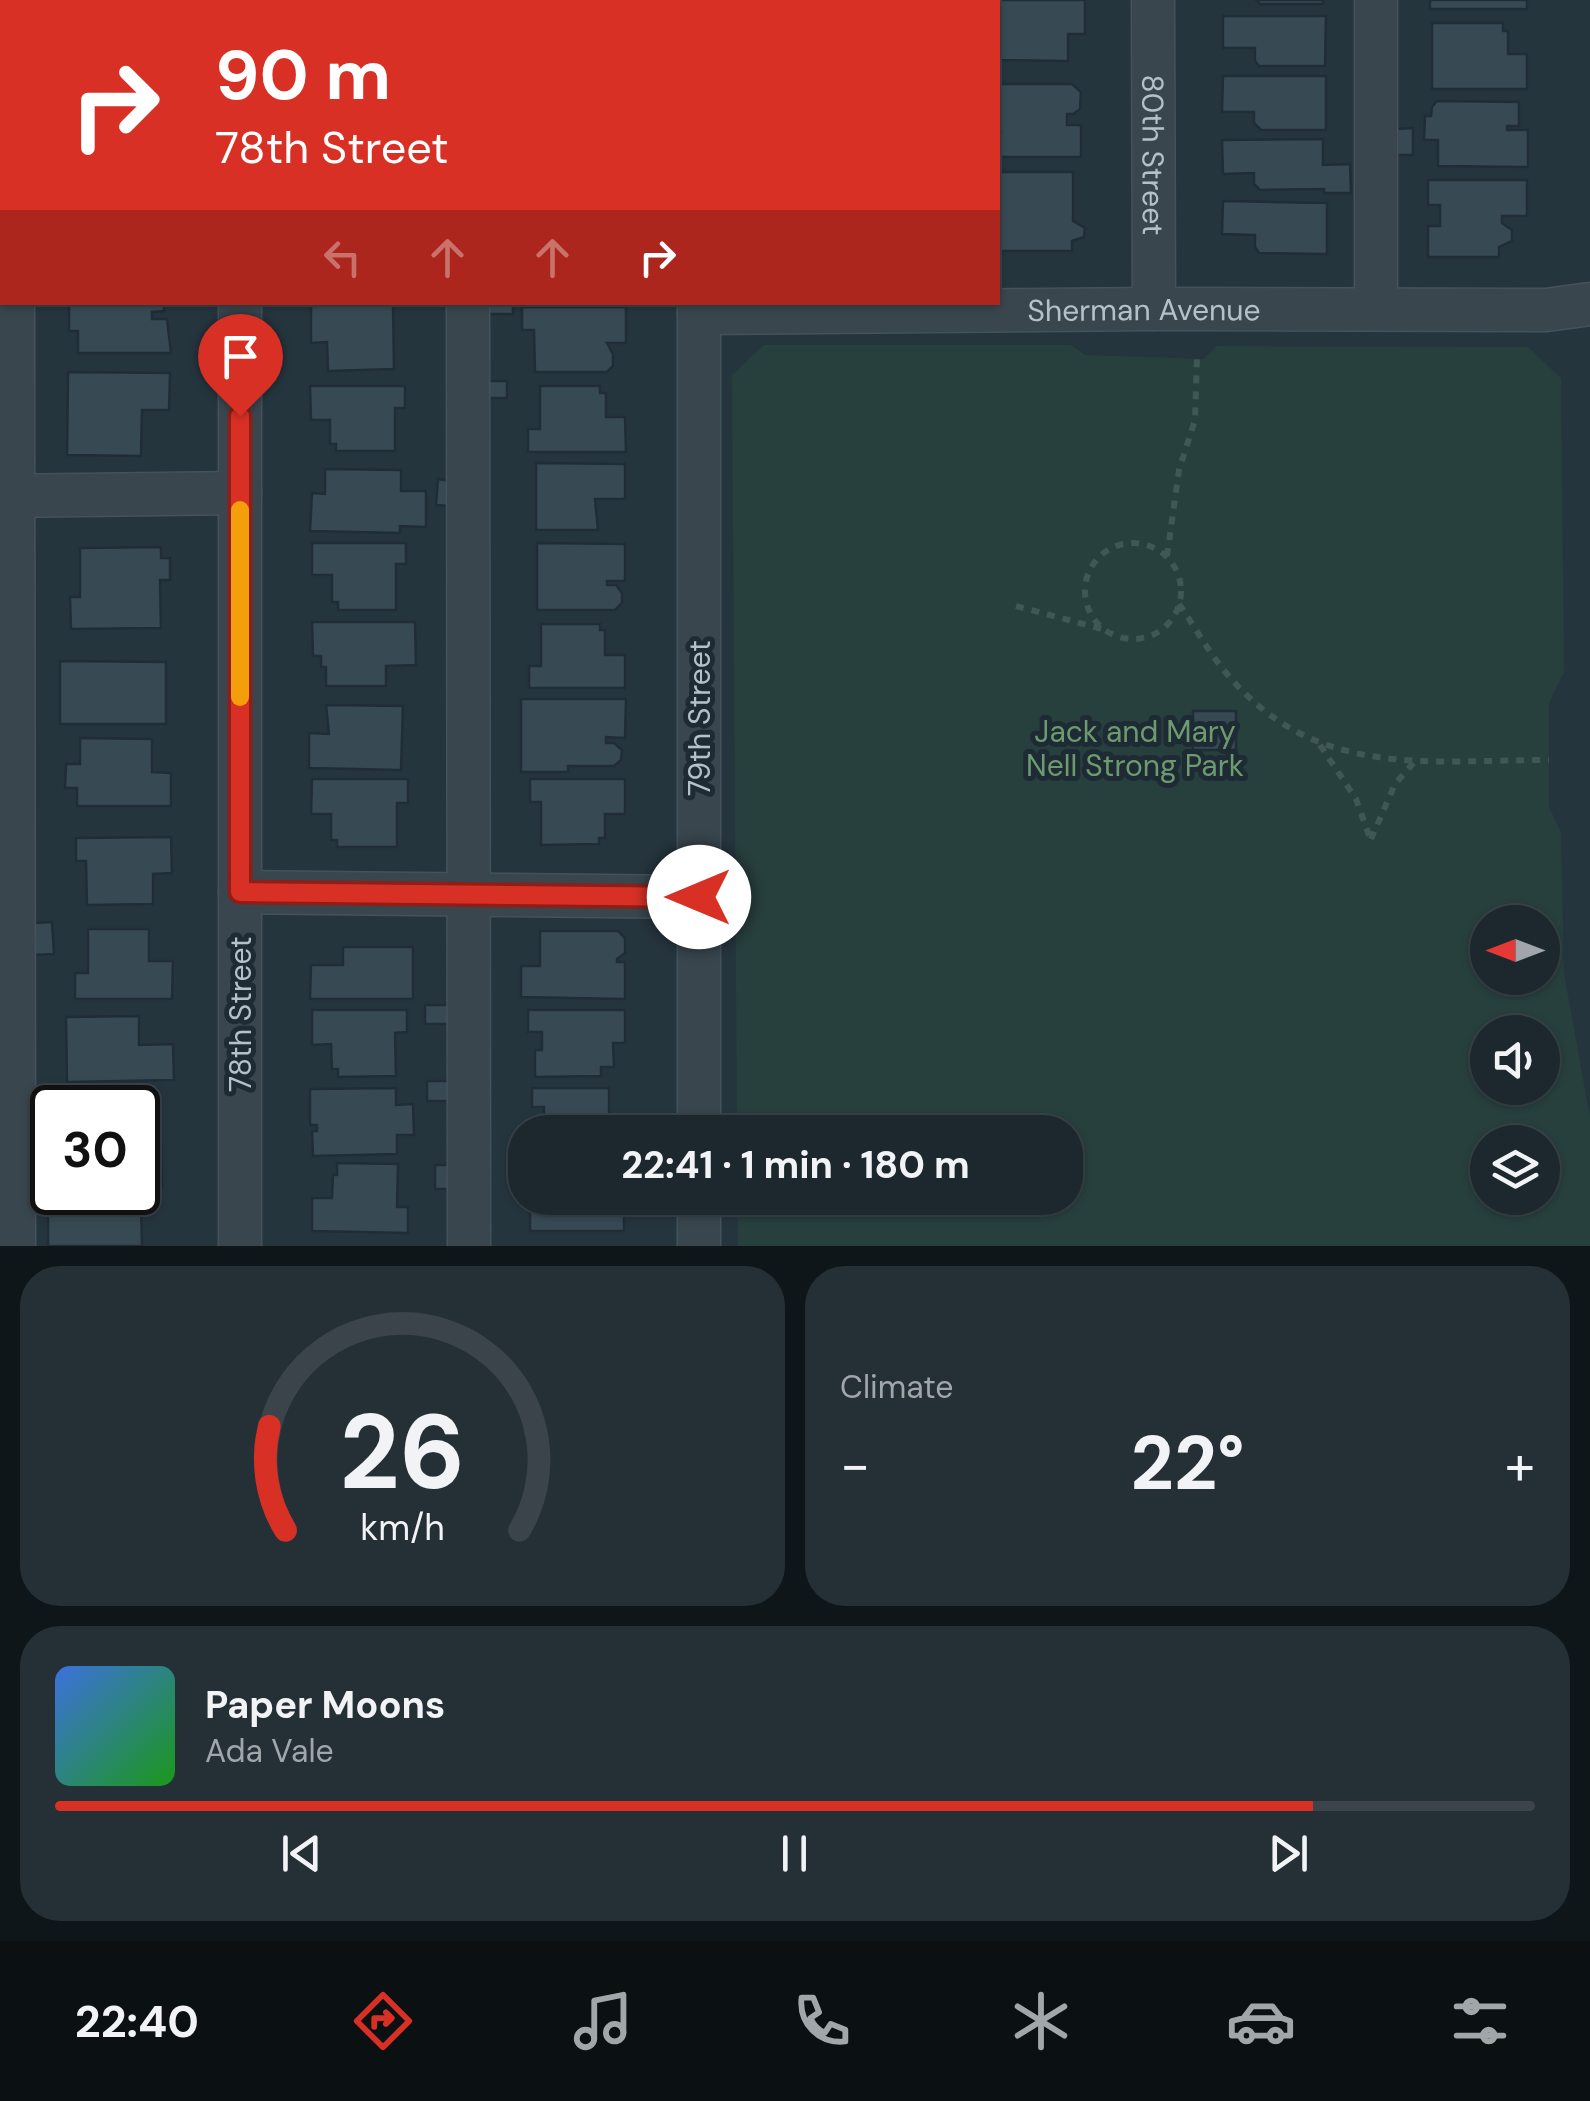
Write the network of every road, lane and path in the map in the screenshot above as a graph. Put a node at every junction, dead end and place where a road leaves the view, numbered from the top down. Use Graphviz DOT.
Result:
graph roads {
  1 [pos="1154,0"];
  2 [pos="1376,0"];
  3 [pos="1590,304"];
  4 [pos="13,305"];
  5 [pos="240,305"];
  6 [pos="468,305"];
  7 [pos="932,306"];
  8 [pos="699,308"];
  9 [pos="1154,308"];
  10 [pos="1376,310"];
  11 [pos="1196,356"];
  12 [pos="240,493"];
  13 [pos="6,496"];
  14 [pos="1166,557"];
  15 [pos="1179,604"];
  16 [pos="1016,606"];
  17 [pos="1103,630"];
  18 [pos="1319,744"];
  19 [pos="1416,760"];
  20 [pos="1548,760"];
  21 [pos="240,892"];
  22 [pos="467,894"];
  23 [pos="699,897"];
  24 [pos="699,1115"];
  25 [pos="699,1215"];
  26 [pos="14,1246"];
  27 [pos="240,1246"];
  28 [pos="469,1246"];
  29 [pos="699,1246"];
  1 -- 9 [label="street, 80th Street"];
  2 -- 10 [label="street"];
  3 -- 10 [label="street, Sherman Avenue"];
  4 -- 13 [label="street"];
  5 -- 12 [label="street, 78th Street"];
  6 -- 22 [label="street"];
  7 -- 8 [label="street, Sherman Avenue"];
  7 -- 9 [label="street, Sherman Avenue"];
  8 -- 23 [label="street, 79th Street"];
  9 -- 10 [label="street, Sherman Avenue"];
  11 -- 14 [label="path"];
  12 -- 13 [label="street"];
  12 -- 21 [label="street, 78th Street"];
  13 -- 26 [label="street"];
  14 -- 15 [label="path"];
  14 -- 17 [label="path"];
  15 -- 17 [label="path"];
  15 -- 18 [label="path"];
  16 -- 17 [label="path"];
  18 -- 19 [label="path"];
  18 -- 19 [label="path"];
  19 -- 20 [label="path"];
  21 -- 22 [label="street"];
  21 -- 27 [label="street, 78th Street"];
  22 -- 23 [label="street"];
  22 -- 28 [label="street"];
  23 -- 24 [label="street, 79th Street"];
  25 -- 29 [label="street"];
}
